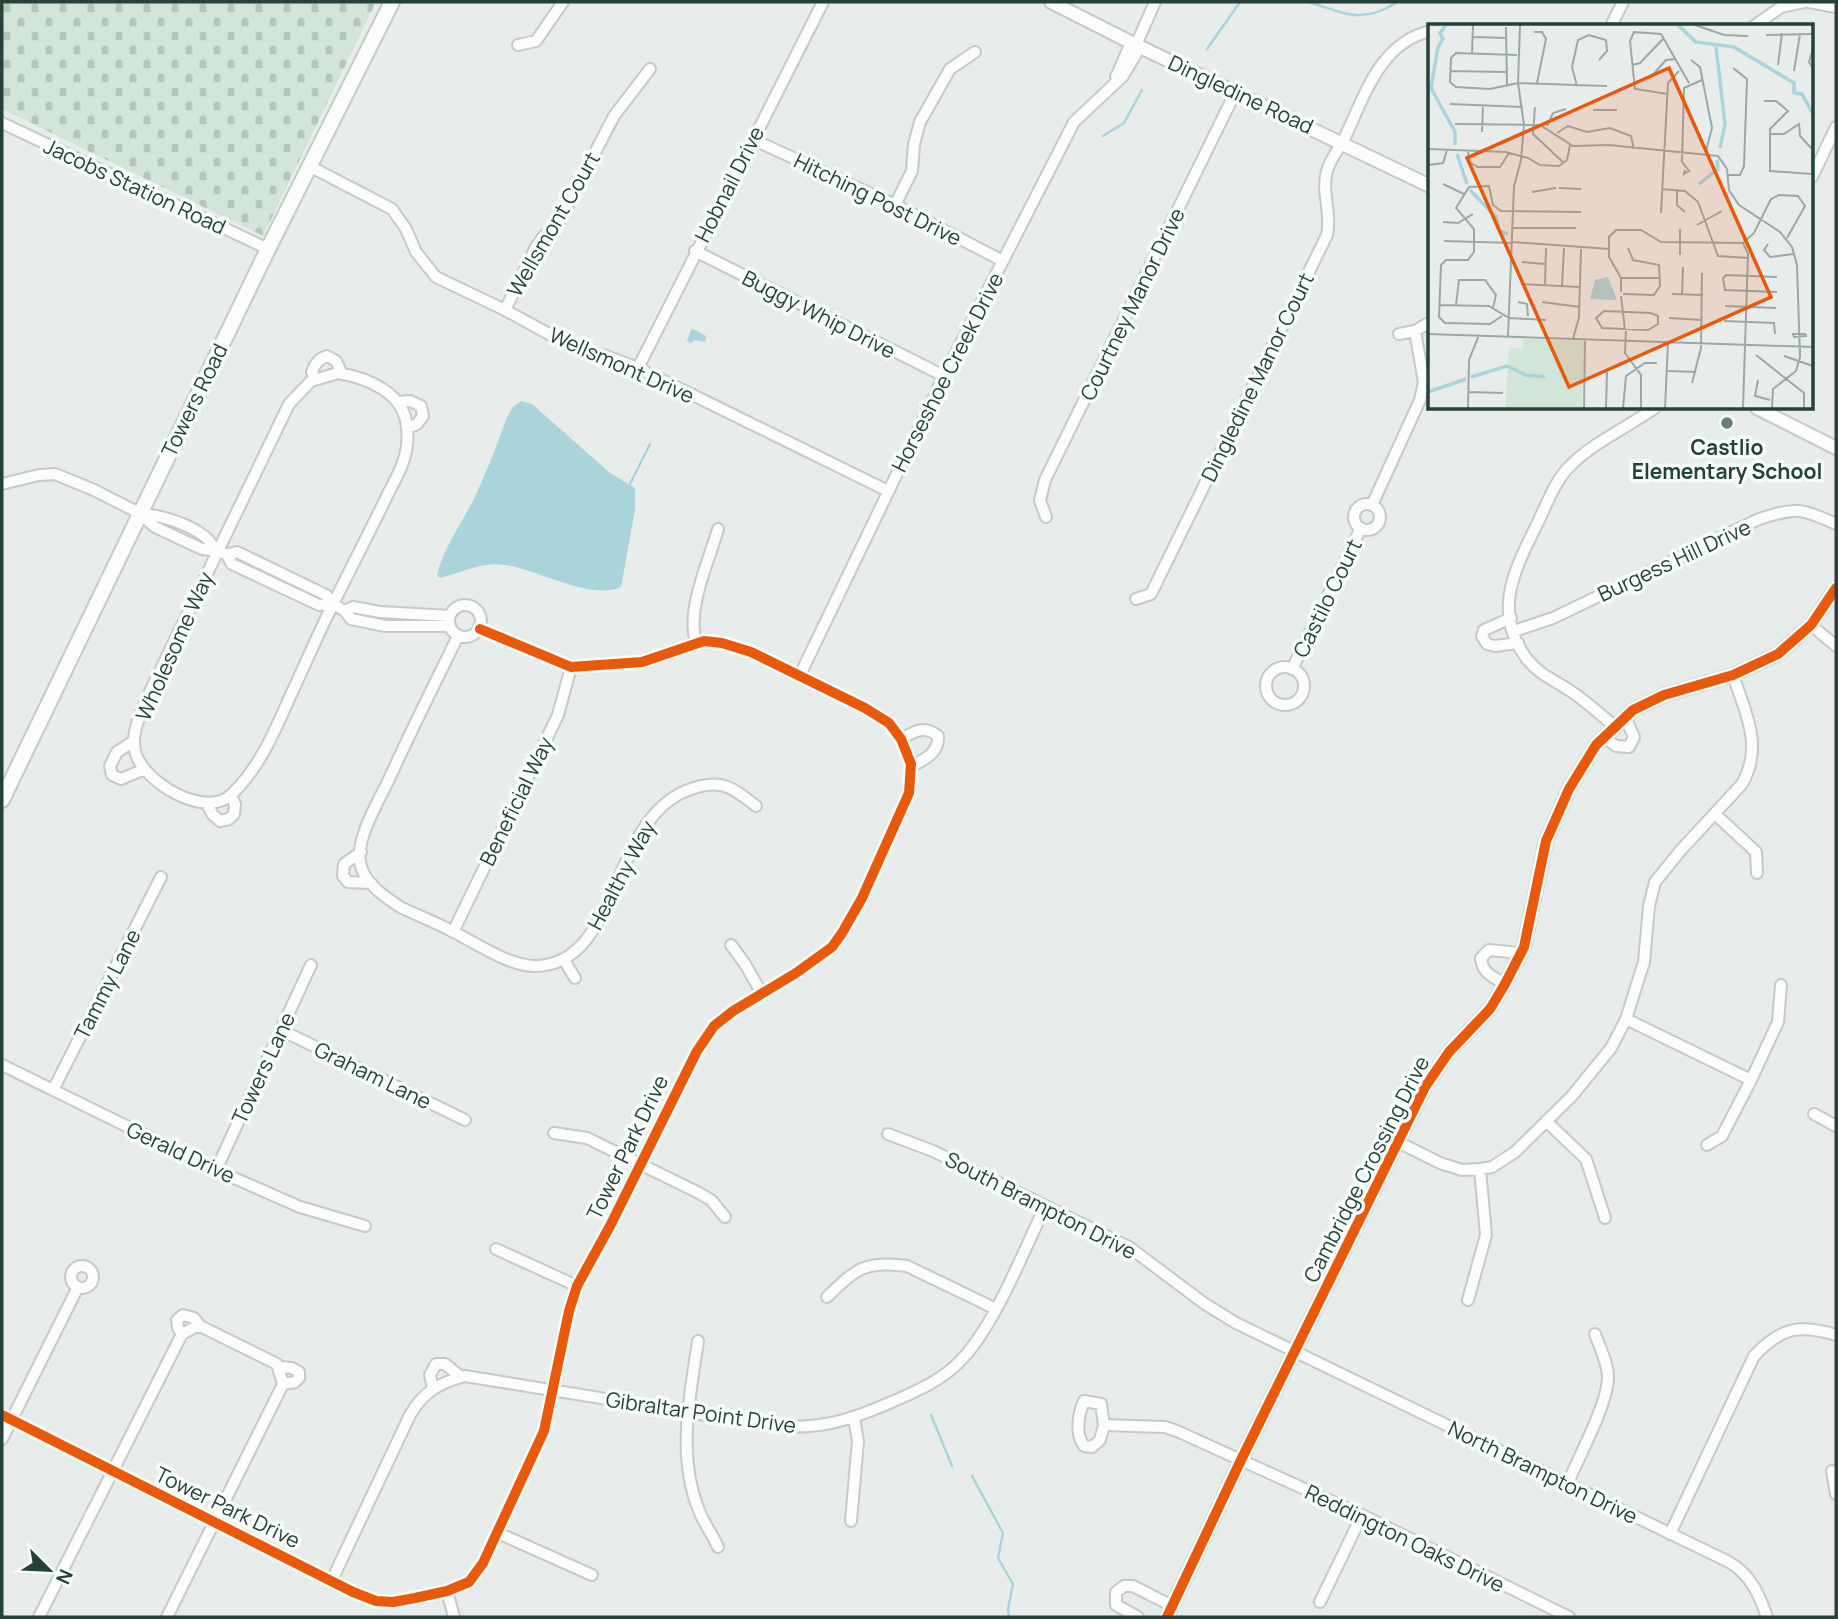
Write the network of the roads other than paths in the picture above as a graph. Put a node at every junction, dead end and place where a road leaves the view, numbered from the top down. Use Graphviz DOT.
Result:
graph roads {
  1 [pos="392,2"];
  2 [pos="563,2"];
  3 [pos="823,2"];
  4 [pos="1051,2"];
  5 [pos="1155,2"];
  6 [pos="1623,2"];
  7 [pos="1807,2"];
  8 [pos="1836,7"];
  9 [pos="1612,24"];
  10 [pos="1756,24"];
  11 [pos="1428,32"];
  12 [pos="517,45"];
  13 [pos="1136,45"];
  14 [pos="975,52"];
  15 [pos="650,69"];
  16 [pos="1235,93"];
  17 [pos="2,123"];
  18 [pos="1836,128"];
  19 [pos="752,139"];
  20 [pos="1343,142"];
  21 [pos="311,167"];
  22 [pos="1814,173"];
  23 [pos="1428,185"];
  24 [pos="895,205"];
  25 [pos="268,249"];
  26 [pos="695,251"];
  27 [pos="1003,261"];
  28 [pos="505,310"];
  29 [pos="1428,323"];
  30 [pos="1415,331"];
  31 [pos="1399,334"];
  32 [pos="638,368"];
  33 [pos="342,374"];
  34 [pos="944,376"];
  35 [pos="315,379"];
  36 [pos="397,402"];
  37 [pos="1650,410"];
  38 [pos="1761,410"];
  39 [pos="407,428"];
  40 [pos="1836,448"];
  41 [pos="2,484"];
  42 [pos="888,491"];
  43 [pos="1372,505"];
  44 [pos="139,513"];
  45 [pos="1046,517"];
  46 [pos="1836,524"];
  47 [pos="1361,528"];
  48 [pos="718,529"];
  49 [pos="222,553"];
  50 [pos="1836,589"];
  51 [pos="1136,599"];
  52 [pos="333,604"];
  53 [pos="1511,618"];
  54 [pos="450,621"];
  55 [pos="1811,625"];
  56 [pos="480,629"];
  57 [pos="1514,631"];
  58 [pos="458,636"];
  59 [pos="696,643"];
  60 [pos="1518,643"];
  61 [pos="1836,646"];
  62 [pos="571,667"];
  63 [pos="1292,669"];
  64 [pos="800,675"];
  65 [pos="1733,675"];
  66 [pos="1625,717"];
  67 [pos="1615,727"];
  68 [pos="1604,737"];
  69 [pos="901,739"];
  70 [pos="134,741"];
  71 [pos="911,767"];
  72 [pos="145,769"];
  73 [pos="3,796"];
  74 [pos="231,796"];
  75 [pos="207,804"];
  76 [pos="756,806"];
  77 [pos="1716,814"];
  78 [pos="361,852"];
  79 [pos="1757,873"];
  80 [pos="161,877"];
  81 [pos="371,883"];
  82 [pos="453,932"];
  83 [pos="731,945"];
  84 [pos="1520,953"];
  85 [pos="564,960"];
  86 [pos="311,965"];
  87 [pos="575,978"];
  88 [pos="1505,984"];
  89 [pos="1781,985"];
  90 [pos="761,992"];
  91 [pos="1626,1019"];
  92 [pos="281,1030"];
  93 [pos="2,1065"];
  94 [pos="1751,1080"];
  95 [pos="53,1090"];
  96 [pos="1814,1114"];
  97 [pos="464,1120"];
  98 [pos="1546,1121"];
  99 [pos="1836,1126"];
  100 [pos="554,1133"];
  101 [pos="888,1134"];
  102 [pos="1398,1142"];
  103 [pos="1707,1145"];
  104 [pos="641,1164"];
  105 [pos="216,1170"];
  106 [pos="1480,1170"];
  107 [pos="1045,1206"];
  108 [pos="725,1217"];
  109 [pos="1605,1218"];
  110 [pos="365,1226"];
  111 [pos="496,1249"];
  112 [pos="577,1286"];
  113 [pos="78,1287"];
  114 [pos="827,1297"];
  115 [pos="1468,1300"];
  116 [pos="996,1309"];
  117 [pos="1595,1335"];
  118 [pos="1836,1335"];
  119 [pos="698,1340"];
  120 [pos="1296,1350"];
  121 [pos="279,1367"];
  122 [pos="461,1377"];
  123 [pos="283,1384"];
  124 [pos="433,1388"];
  125 [pos="554,1390"];
  126 [pos="688,1412"];
  127 [pos="6,1418"];
  128 [pos="854,1418"];
  129 [pos="1104,1425"];
  130 [pos="2,1439"];
  131 [pos="1241,1460"];
  132 [pos="1832,1471"];
  133 [pos="112,1472"];
  134 [pos="1567,1485"];
  135 [pos="1836,1494"];
  136 [pos="1362,1515"];
  137 [pos="851,1521"];
  138 [pos="215,1522"];
  139 [pos="498,1532"];
  140 [pos="1670,1534"];
  141 [pos="718,1547"];
  142 [pos="592,1575"];
  143 [pos="332,1580"];
  144 [pos="447,1591"];
  145 [pos="1320,1602"];
  146 [pos="1170,1611"];
  147 [pos="39,1617"];
  148 [pos="167,1617"];
  149 [pos="454,1617"];
  150 [pos="1138,1617"];
  151 [pos="1569,1617"];
  152 [pos="1767,1617"];
  1 -- 21 [label="main road, Towers Road"];
  2 -- 12 [label="street"];
  3 -- 19 [label="street, Hobnail Drive"];
  4 -- 13 [label="street, Dingledine Road"];
  5 -- 13 [label="street, Horseshoe Creek Drive"];
  6 -- 9 [label="street"];
  7 -- 8 [label="street"];
  7 -- 10 [label="street"];
  11 -- 20 [label="street, Dingledine Manor Court"];
  13 -- 16 [label="street, Dingledine Road"];
  13 -- 27 [label="street, Horseshoe Creek Drive"];
  14 -- 24 [label="street"];
  15 -- 28 [label="street, Wellsmont Court"];
  16 -- 20 [label="street, Dingledine Road"];
  16 -- 45 [label="street, Courtney Manor Drive"];
  17 -- 25 [label="street, Jacobs Station Road"];
  18 -- 22 [label="street"];
  19 -- 24 [label="street, Hitching Post Drive"];
  19 -- 26 [label="street, Hobnail Drive"];
  20 -- 23 [label="street, Dingledine Road"];
  20 -- 51 [label="street, Dingledine Manor Court"];
  21 -- 25 [label="main road, Towers Road"];
  21 -- 28 [label="street, Wellsmont Drive"];
  24 -- 27 [label="street, Hitching Post Drive"];
  25 -- 44 [label="main road, Towers Road"];
  26 -- 32 [label="street, Hobnail Drive"];
  26 -- 34 [label="street, Buggy Whip Drive"];
  27 -- 34 [label="street, Horseshoe Creek Drive"];
  28 -- 32 [label="street, Wellsmont Drive"];
  29 -- 30 [label="street"];
  30 -- 31 [label="street"];
  30 -- 43 [label="street, Castilo Court"];
  32 -- 42 [label="street, Wellsmont Drive"];
  33 -- 35 [label="street"];
  33 -- 35 [label="street, Wholesome Way"];
  33 -- 36 [label="street"];
  34 -- 42 [label="street, Horseshoe Creek Drive"];
  35 -- 49 [label="street, Wholesome Way"];
  36 -- 39 [label="street"];
  36 -- 39 [label="street"];
  37 -- 53 [label="street"];
  38 -- 40 [label="street"];
  39 -- 52 [label="street"];
  41 -- 44 [label="street"];
  42 -- 64 [label="street, Horseshoe Creek Drive"];
  43 -- 47 [label="street, Castilo Court"];
  43 -- 47 [label="street, Castilo Court"];
  44 -- 49 [label="street"];
  44 -- 73 [label="main road, Towers Road"];
  46 -- 57 [label="street, Burgess Hill Drive"];
  47 -- 63 [label="street, Castilo Court"];
  48 -- 59 [label="street"];
  49 -- 52 [label="street"];
  49 -- 70 [label="street, Wholesome Way"];
  50 -- 55 [label="street, Cambridge Crossing Drive"];
  52 -- 54 [label="street"];
  52 -- 74 [label="street"];
  53 -- 57 [label="street"];
  53 -- 60 [label="street"];
  54 -- 56 [label="street"];
  54 -- 58 [label="street"];
  55 -- 61 [label="street"];
  55 -- 65 [label="street, Cambridge Crossing Drive"];
  56 -- 58 [label="street"];
  56 -- 62 [label="street, Tower Park Drive"];
  57 -- 60 [label="street"];
  58 -- 78 [label="street"];
  59 -- 62 [label="street, Tower Park Drive"];
  59 -- 64 [label="street, Tower Park Drive"];
  60 -- 67 [label="street"];
  62 -- 82 [label="street, Beneficial Way"];
  64 -- 69 [label="street, Tower Park Drive"];
  65 -- 66 [label="street, Cambridge Crossing Drive"];
  65 -- 77 [label="street"];
  66 -- 67 [label="street, Cambridge Crossing Drive"];
  66 -- 68 [label="street"];
  67 -- 68 [label="street, Cambridge Crossing Drive"];
  68 -- 84 [label="street, Cambridge Crossing Drive"];
  69 -- 71 [label="street, Tower Park Drive"];
  69 -- 71 [label="street"];
  70 -- 72 [label="street, Wholesome Way"];
  70 -- 72 [label="street, Wholesome Way"];
  71 -- 90 [label="street, Tower Park Drive"];
  72 -- 75 [label="street"];
  74 -- 75 [label="street"];
  74 -- 75 [label="street"];
  76 -- 85 [label="street, Healthy Way"];
  77 -- 79 [label="street"];
  77 -- 91 [label="street"];
  78 -- 81 [label="street"];
  78 -- 81 [label="street"];
  80 -- 95 [label="street, Tammy Lane"];
  81 -- 82 [label="street"];
  82 -- 85 [label="street"];
  83 -- 90 [label="street"];
  84 -- 88 [label="street, Cambridge Crossing Drive"];
  84 -- 88 [label="street"];
  85 -- 87 [label="street"];
  86 -- 92 [label="street, Towers Lane"];
  88 -- 102 [label="street, Cambridge Crossing Drive"];
  89 -- 94 [label="street"];
  90 -- 104 [label="street, Tower Park Drive"];
  91 -- 94 [label="street"];
  91 -- 98 [label="street"];
  92 -- 97 [label="street, Graham Lane"];
  92 -- 105 [label="street, Towers Lane"];
  93 -- 95 [label="street, Gerald Drive"];
  94 -- 103 [label="street"];
  95 -- 105 [label="street, Gerald Drive"];
  96 -- 99 [label="street"];
  98 -- 106 [label="street"];
  98 -- 109 [label="street"];
  100 -- 104 [label="street"];
  101 -- 107 [label="street, South Brampton Drive"];
  102 -- 106 [label="street"];
  102 -- 120 [label="street, Cambridge Crossing Drive"];
  104 -- 108 [label="street"];
  104 -- 112 [label="street, Tower Park Drive"];
  105 -- 110 [label="street, Gerald Drive"];
  106 -- 115 [label="street"];
  107 -- 116 [label="street, Gibraltar Point Drive"];
  107 -- 120 [label="street, South Brampton Drive"];
  111 -- 112 [label="street"];
  112 -- 125 [label="street, Tower Park Drive"];
  113 -- 127 [label="street"];
  114 -- 116 [label="street"];
  116 -- 128 [label="street, Gibraltar Point Drive"];
  117 -- 134 [label="street"];
  118 -- 140 [label="street"];
  119 -- 126 [label="street"];
  120 -- 131 [label="street, Cambridge Crossing Drive"];
  120 -- 134 [label="street, North Brampton Drive"];
  121 -- 123 [label="street"];
  121 -- 123 [label="street"];
  121 -- 133 [label="street"];
  122 -- 124 [label="street, Gibraltar Point Drive"];
  122 -- 124 [label="street, Gibraltar Point Drive"];
  122 -- 125 [label="street, Gibraltar Point Drive"];
  123 -- 138 [label="street"];
  124 -- 143 [label="street, Gibraltar Point Drive"];
  125 -- 126 [label="street, Gibraltar Point Drive"];
  125 -- 139 [label="street, Tower Park Drive"];
  126 -- 128 [label="street, Gibraltar Point Drive"];
  126 -- 141 [label="street"];
  127 -- 130 [label="street"];
  127 -- 133 [label="street, Tower Park Drive"];
  128 -- 137 [label="street"];
  129 -- 131 [label="street, Reddington Oaks Drive"];
  131 -- 136 [label="street, Reddington Oaks Drive"];
  131 -- 146 [label="street, Cambridge Crossing Drive"];
  132 -- 135 [label="street"];
  133 -- 138 [label="street, Tower Park Drive"];
  133 -- 147 [label="street"];
  134 -- 140 [label="street, North Brampton Drive"];
  136 -- 145 [label="street"];
  136 -- 151 [label="street, Reddington Oaks Drive"];
  138 -- 143 [label="street, Tower Park Drive"];
  138 -- 148 [label="street"];
  139 -- 142 [label="street"];
  139 -- 144 [label="street, Tower Park Drive"];
  140 -- 152 [label="street, North Brampton Drive"];
  143 -- 144 [label="street, Tower Park Drive"];
  144 -- 149 [label="street"];
  146 -- 150 [label="street"];
}
